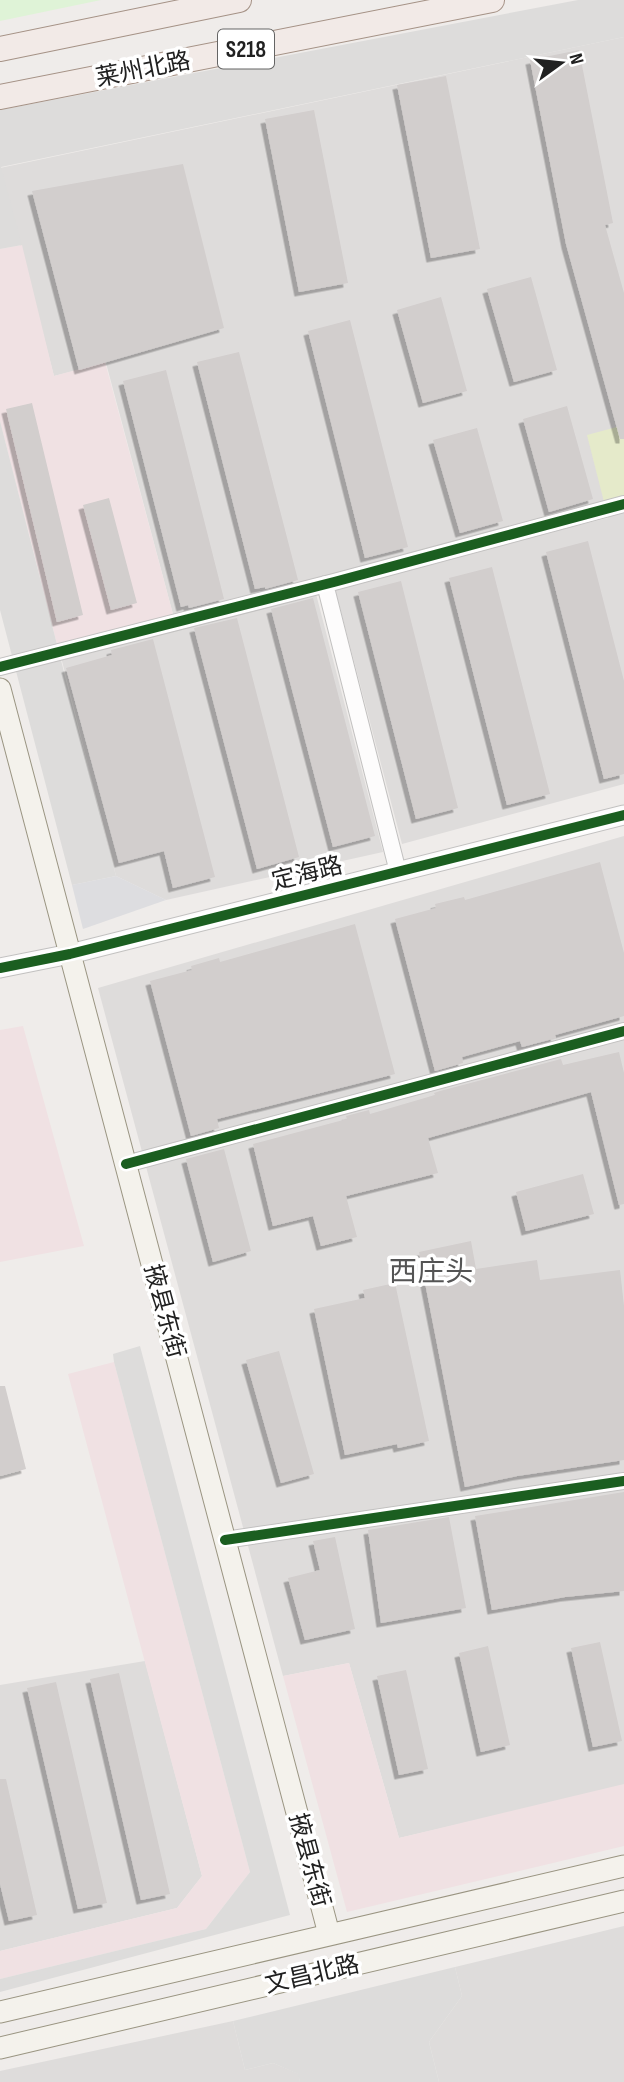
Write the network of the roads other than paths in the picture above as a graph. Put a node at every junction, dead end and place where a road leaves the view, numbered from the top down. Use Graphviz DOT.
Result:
graph roads {
  1 [pos="239,0"];
  2 [pos="492,0"];
  3 [pos="0,49"];
  4 [pos="0,97"];
  5 [pos="624,504"];
  6 [pos="325,584"];
  7 [pos="0,667"];
  8 [pos="0,689"];
  9 [pos="624,815"];
  10 [pos="398,872"];
  11 [pos="70,954"];
  12 [pos="0,968"];
  13 [pos="624,1031"];
  14 [pos="126,1164"];
  15 [pos="624,1481"];
  16 [pos="225,1539"];
  17 [pos="624,1866"];
  18 [pos="624,1901"];
  19 [pos="329,1934"];
  20 [pos="0,2012"];
  21 [pos="0,2048"];
  1 -- 3 [label="main road, 莱州北路 / S218"];
  2 -- 4 [label="main road, 莱州北路 / S218"];
  5 -- 6 [label="street"];
  6 -- 7 [label="street"];
  6 -- 10 [label="street"];
  8 -- 11 [label="main road, 掖县东街"];
  9 -- 10 [label="street, 定海路"];
  10 -- 11 [label="street, 定海路"];
  11 -- 12 [label="street, 定海路"];
  11 -- 14 [label="main road, 掖县东街"];
  13 -- 14 [label="street"];
  14 -- 16 [label="main road, 掖县东街"];
  15 -- 16 [label="street"];
  16 -- 19 [label="main road, 掖县东街"];
  17 -- 19 [label="main road, 文昌北路"];
  18 -- 21 [label="main road, 文昌北路"];
  19 -- 20 [label="main road, 文昌北路"];
}
